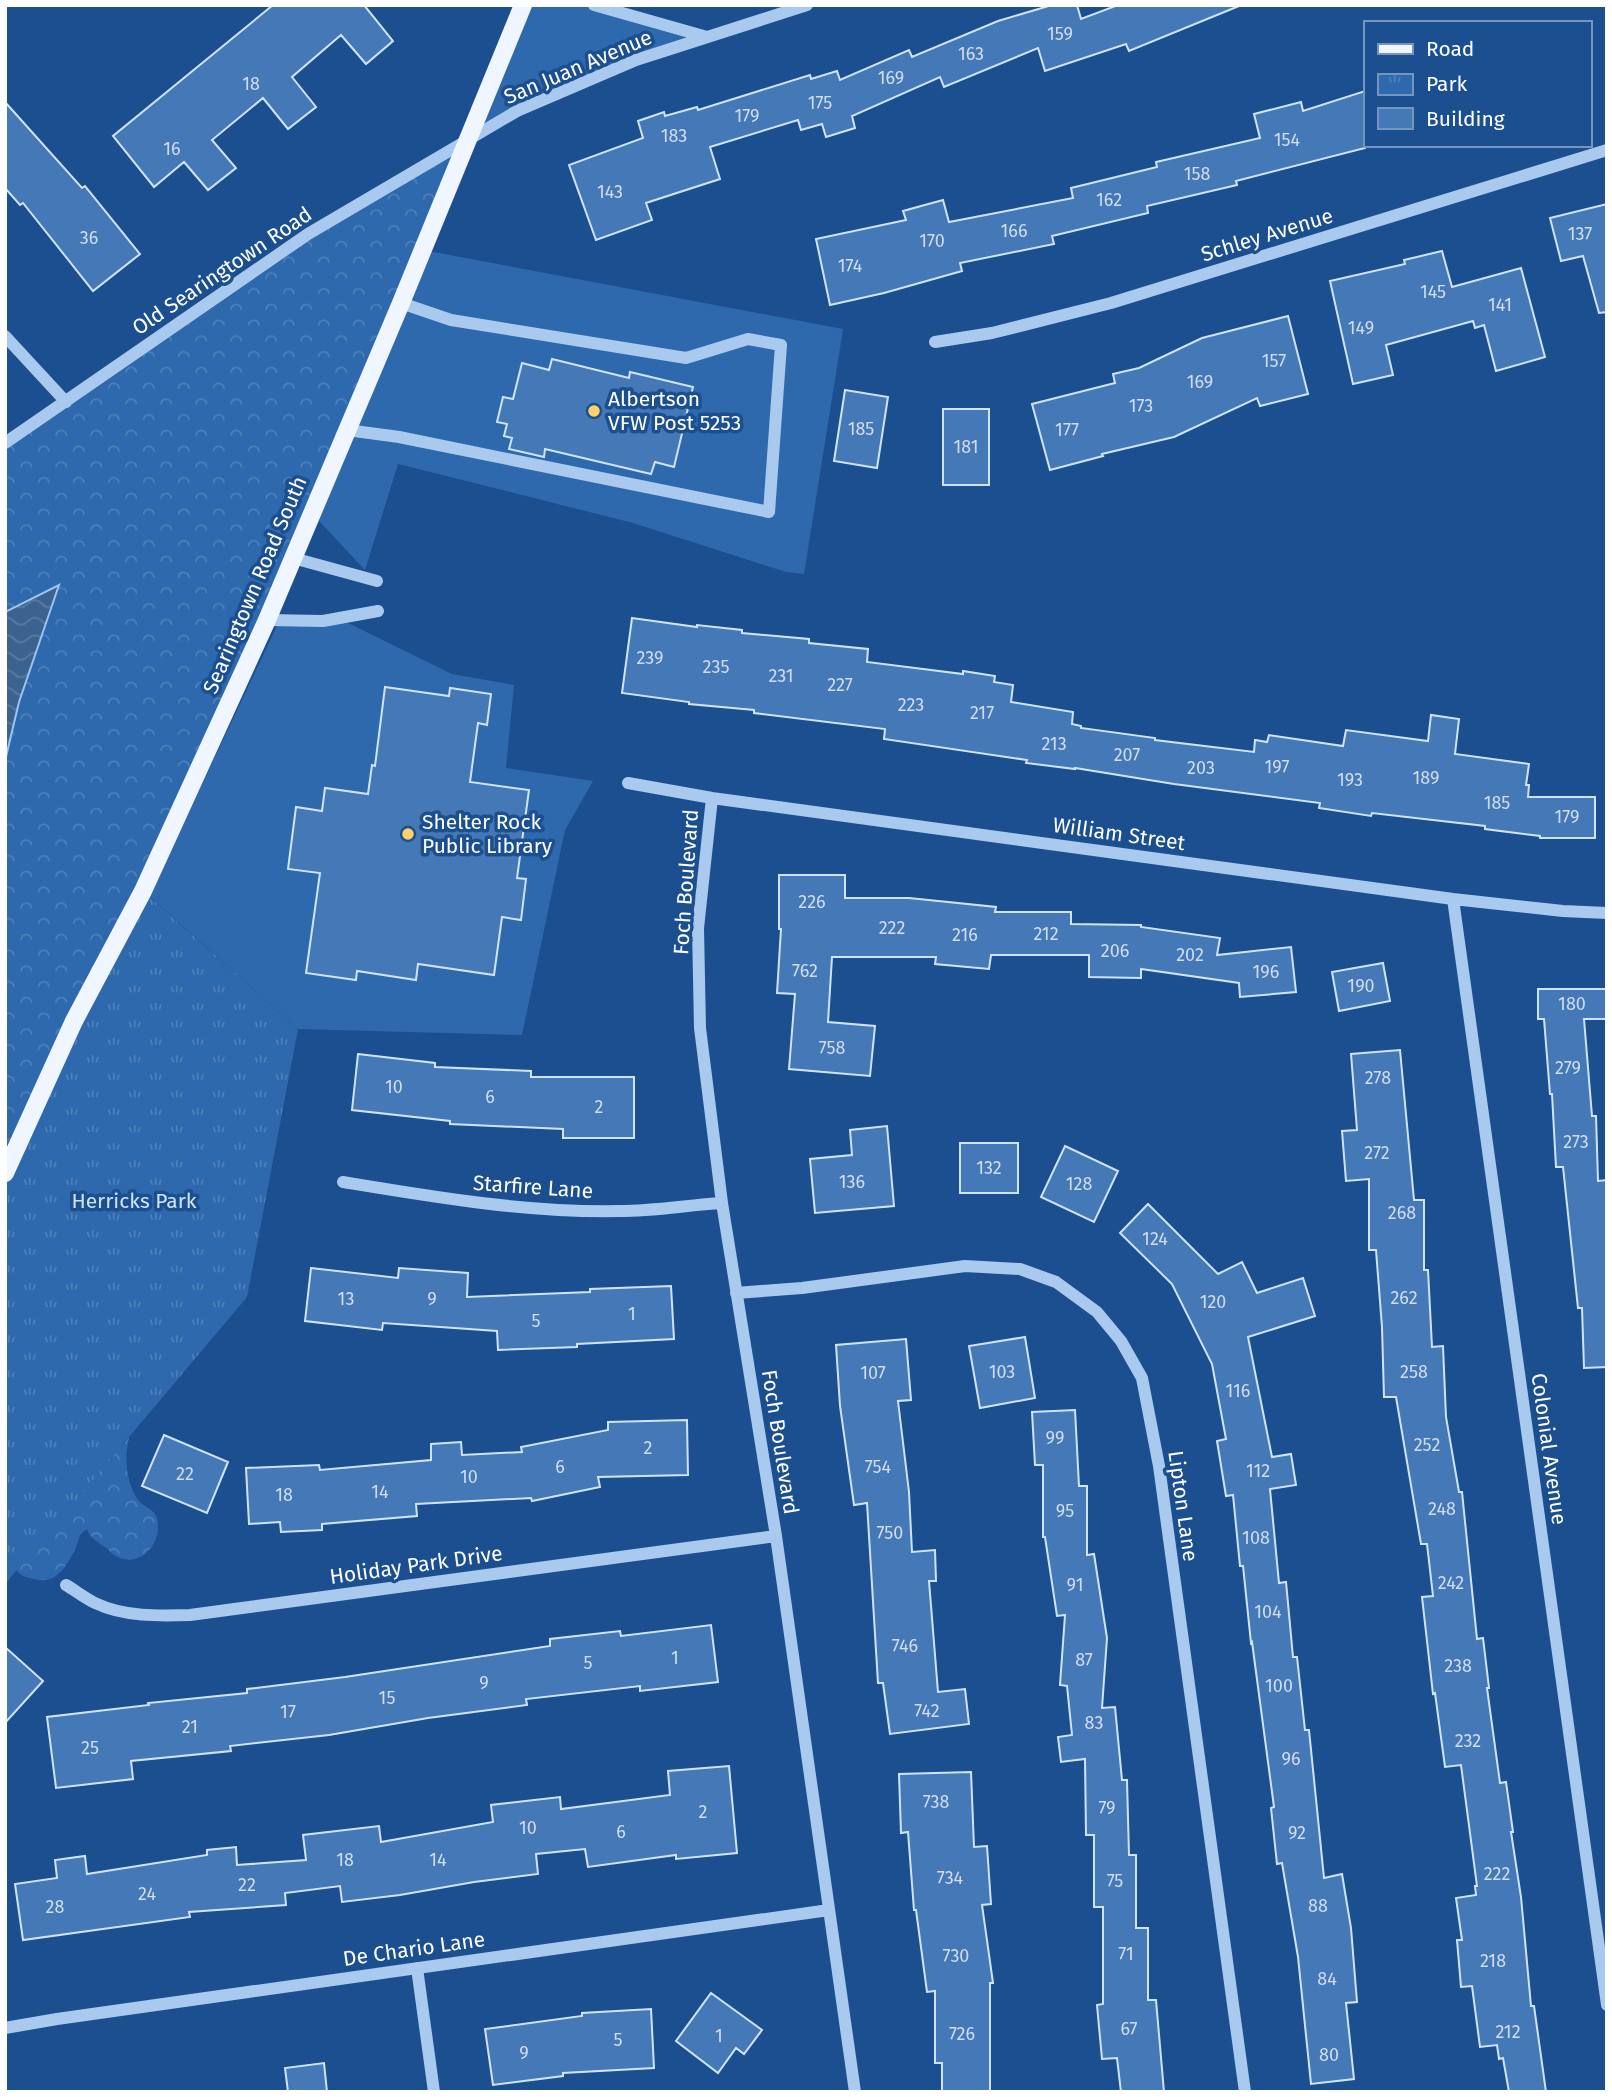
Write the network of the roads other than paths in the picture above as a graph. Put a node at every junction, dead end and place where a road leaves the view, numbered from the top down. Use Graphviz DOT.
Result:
graph roads {
  1 [pos="523,5"];
  2 [pos="594,5"];
  3 [pos="807,5"];
  4 [pos="707,37"];
  5 [pos="466,141"];
  6 [pos="1607,150"];
  7 [pos="401,303"];
  8 [pos="5,336"];
  9 [pos="935,342"];
  10 [pos="66,402"];
  11 [pos="347,430"];
  12 [pos="5,443"];
  13 [pos="293,558"];
  14 [pos="377,581"];
  15 [pos="378,611"];
  16 [pos="267,620"];
  17 [pos="628,783"];
  18 [pos="712,798"];
  19 [pos="1453,900"];
  20 [pos="1607,914"];
  21 [pos="5,1173"];
  22 [pos="343,1182"];
  23 [pos="722,1203"];
  24 [pos="736,1293"];
  25 [pos="776,1536"];
  26 [pos="66,1585"];
  27 [pos="829,1910"];
  28 [pos="416,1968"];
  29 [pos="1607,2005"];
  30 [pos="5,2028"];
  31 [pos="434,2092"];
  32 [pos="855,2092"];
  33 [pos="1245,2092"];
  1 -- 5 [label="main road, Searingtown Road South"];
  2 -- 4 [label="street, San Juan Avenue"];
  3 -- 4 [label="street, San Juan Avenue"];
  4 -- 5 [label="street, San Juan Avenue"];
  5 -- 7 [label="main road, Searingtown Road South"];
  5 -- 10 [label="street, Old Searingtown Road"];
  6 -- 9 [label="street, Schley Avenue"];
  7 -- 11 [label="main road, Searingtown Road South"];
  7 -- 11 [label="street"];
  8 -- 10 [label="street"];
  10 -- 12 [label="street, Old Searingtown Road"];
  11 -- 13 [label="main road, Searingtown Road South"];
  13 -- 14 [label="street"];
  13 -- 16 [label="main road, Searingtown Road South"];
  15 -- 16 [label="street"];
  16 -- 21 [label="main road, Searingtown Road South"];
  17 -- 18 [label="street, William Street"];
  18 -- 19 [label="street, William Street"];
  18 -- 23 [label="street, Foch Boulevard"];
  19 -- 20 [label="street, William Street"];
  19 -- 29 [label="street, Colonial Avenue"];
  22 -- 23 [label="street, Starfire Lane"];
  23 -- 24 [label="street, Foch Boulevard"];
  24 -- 25 [label="street, Foch Boulevard"];
  24 -- 33 [label="street, Lipton Lane"];
  25 -- 26 [label="street, Holiday Park Drive"];
  25 -- 27 [label="street, Foch Boulevard"];
  27 -- 28 [label="street, De Chario Lane"];
  27 -- 32 [label="street, Foch Boulevard"];
  28 -- 30 [label="street, De Chario Lane"];
  28 -- 31 [label="street"];
}
